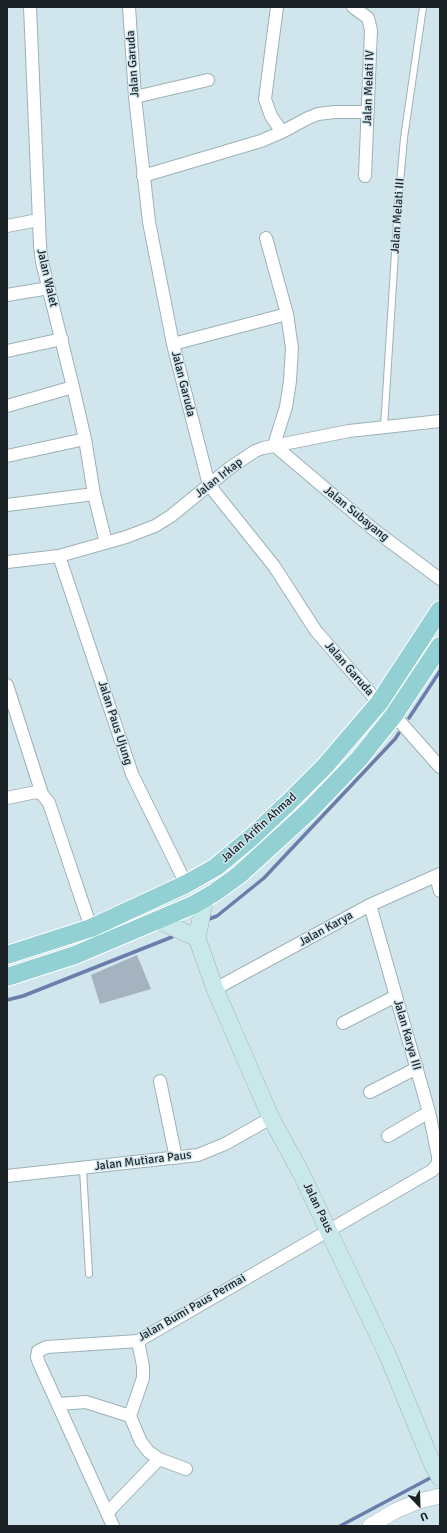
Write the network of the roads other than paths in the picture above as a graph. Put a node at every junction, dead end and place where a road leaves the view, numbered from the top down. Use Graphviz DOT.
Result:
graph roads {
  1 [pos="30,7"];
  2 [pos="129,7"];
  3 [pos="277,7"];
  4 [pos="354,7"];
  5 [pos="423,7"];
  6 [pos="208,80"];
  7 [pos="135,97"];
  8 [pos="368,112"];
  9 [pos="282,132"];
  10 [pos="143,176"];
  11 [pos="365,176"];
  12 [pos="38,220"];
  13 [pos="7,226"];
  14 [pos="266,238"];
  15 [pos="49,288"];
  16 [pos="7,295"];
  17 [pos="287,314"];
  18 [pos="62,339"];
  19 [pos="173,344"];
  20 [pos="7,351"];
  21 [pos="73,387"];
  22 [pos="7,406"];
  23 [pos="440,421"];
  24 [pos="384,427"];
  25 [pos="85,439"];
  26 [pos="274,445"];
  27 [pos="7,456"];
  28 [pos="209,485"];
  29 [pos="94,494"];
  30 [pos="7,505"];
  31 [pos="106,543"];
  32 [pos="59,556"];
  33 [pos="7,562"];
  34 [pos="440,579"];
  35 [pos="440,610"];
  36 [pos="440,646"];
  37 [pos="7,685"];
  38 [pos="379,703"];
  39 [pos="394,715"];
  40 [pos="440,767"];
  41 [pos="42,794"];
  42 [pos="7,798"];
  43 [pos="438,875"];
  44 [pos="186,884"];
  45 [pos="440,891"];
  46 [pos="205,898"];
  47 [pos="370,905"];
  48 [pos="158,920"];
  49 [pos="91,928"];
  50 [pos="197,938"];
  51 [pos="7,955"];
  52 [pos="7,977"];
  53 [pos="215,989"];
  54 [pos="396,996"];
  55 [pos="343,1023"];
  56 [pos="416,1068"];
  57 [pos="160,1081"];
  58 [pos="370,1092"];
  59 [pos="429,1112"];
  60 [pos="271,1118"];
  61 [pos="388,1136"];
  62 [pos="176,1158"];
  63 [pos="437,1166"];
  64 [pos="83,1168"];
  65 [pos="7,1176"];
  66 [pos="328,1229"];
  67 [pos="89,1274"];
  68 [pos="138,1341"];
  69 [pos="59,1404"];
  70 [pos="130,1416"];
  71 [pos="159,1459"];
  72 [pos="186,1469"];
  73 [pos="436,1471"];
  74 [pos="440,1496"];
  75 [pos="107,1513"];
  76 [pos="113,1526"];
  77 [pos="370,1526"];
  1 -- 12 [label="street, Jalan Walet"];
  2 -- 7 [label="street, Jalan Garuda"];
  3 -- 9 [label="street"];
  4 -- 8 [label="street, Jalan Melati IV"];
  5 -- 24 [label="lane, Jalan Melati III"];
  6 -- 7 [label="street"];
  7 -- 10 [label="street, Jalan Garuda"];
  8 -- 9 [label="street"];
  8 -- 11 [label="street, Jalan Melati IV"];
  9 -- 10 [label="street"];
  10 -- 19 [label="street, Jalan Garuda"];
  12 -- 13 [label="street"];
  12 -- 15 [label="street, Jalan Walet"];
  14 -- 17 [label="street"];
  15 -- 16 [label="street"];
  15 -- 18 [label="street, Jalan Walet"];
  17 -- 19 [label="street"];
  17 -- 26 [label="street"];
  18 -- 20 [label="street"];
  18 -- 21 [label="street, Jalan Walet"];
  19 -- 28 [label="street, Jalan Garuda"];
  21 -- 22 [label="street"];
  21 -- 25 [label="street, Jalan Walet"];
  23 -- 24 [label="street, Jalan Irkap"];
  24 -- 26 [label="street, Jalan Irkap"];
  25 -- 27 [label="street"];
  25 -- 29 [label="street, Jalan Walet"];
  26 -- 28 [label="street, Jalan Irkap"];
  26 -- 34 [label="street, Jalan Subayang"];
  28 -- 31 [label="street, Jalan Irkap"];
  28 -- 38 [label="street, Jalan Garuda"];
  29 -- 30 [label="street"];
  29 -- 31 [label="street, Jalan Walet"];
  31 -- 32 [label="street, Jalan Irkap"];
  32 -- 33 [label="street, Jalan Irkap"];
  32 -- 44 [label="street, Jalan Paus Ujung"];
  35 -- 38 [label="main road, Jalan Arifin Ahmad"];
  36 -- 39 [label="main road, Jalan Arifin Ahmad"];
  37 -- 41 [label="street"];
  38 -- 44 [label="main road, Jalan Arifin Ahmad"];
  39 -- 40 [label="street"];
  39 -- 46 [label="main road, Jalan Arifin Ahmad"];
  41 -- 42 [label="street"];
  41 -- 49 [label="street"];
  43 -- 45 [label="street"];
  43 -- 47 [label="street, Jalan Karya"];
  44 -- 49 [label="main road, Jalan Arifin Ahmad"];
  46 -- 48 [label="main road, Jalan Arifin Ahmad"];
  46 -- 50 [label="main road"];
  47 -- 53 [label="street, Jalan Karya"];
  47 -- 54 [label="street, Jalan Karya III"];
  48 -- 50 [label="main road"];
  48 -- 52 [label="main road, Jalan Arifin Ahmad"];
  49 -- 51 [label="main road, Jalan Arifin Ahmad"];
  50 -- 53 [label="main road, Jalan Paus"];
  53 -- 60 [label="main road, Jalan Paus"];
  54 -- 55 [label="street"];
  54 -- 56 [label="street, Jalan Karya III"];
  56 -- 58 [label="street"];
  56 -- 59 [label="street, Jalan Karya III"];
  57 -- 62 [label="street"];
  59 -- 61 [label="street"];
  59 -- 63 [label="street, Jalan Karya III"];
  60 -- 62 [label="street, Jalan Mutiara Paus"];
  60 -- 66 [label="main road, Jalan Paus"];
  62 -- 64 [label="street, Jalan Mutiara Paus"];
  63 -- 66 [label="street, Jalan Bumi Paus Permai"];
  64 -- 65 [label="street, Jalan Mutiara Paus"];
  64 -- 67 [label="lane"];
  66 -- 68 [label="street, Jalan Bumi Paus Permai"];
  66 -- 73 [label="main road, Jalan Paus"];
  68 -- 69 [label="street, Jalan Bumi Paus Permai"];
  68 -- 70 [label="street"];
  69 -- 70 [label="street"];
  69 -- 75 [label="street, Jalan Bumi Paus Permai"];
  70 -- 71 [label="street"];
  71 -- 72 [label="street"];
  71 -- 75 [label="street"];
  74 -- 77 [label="street"];
  75 -- 76 [label="street, Jalan Bumi Paus Permai"];
}
